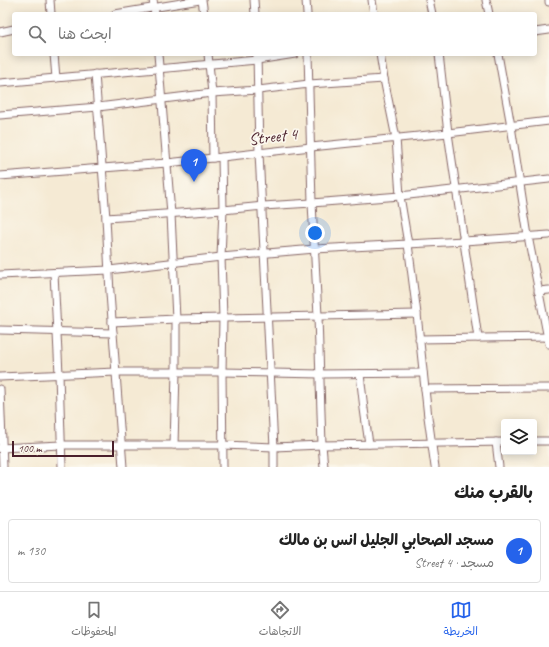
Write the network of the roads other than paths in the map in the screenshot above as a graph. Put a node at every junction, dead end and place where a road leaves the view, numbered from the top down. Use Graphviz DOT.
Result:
graph roads {
  1 [pos="50,0"];
  2 [pos="201,0"];
  3 [pos="254,0"];
  4 [pos="306,0"];
  5 [pos="372,0"];
  6 [pos="429,0"];
  7 [pos="486,0"];
  8 [pos="154,7"];
  9 [pos="51,12"];
  10 [pos="126,12"];
  11 [pos="204,12"];
  12 [pos="255,12"];
  13 [pos="307,12"];
  14 [pos="374,12"];
  15 [pos="432,12"];
  16 [pos="489,12"];
  17 [pos="12,29"];
  18 [pos="549,30"];
  19 [pos="0,32"];
  20 [pos="537,32"];
  21 [pos="54,56"];
  22 [pos="158,56"];
  23 [pos="208,56"];
  24 [pos="270,56"];
  25 [pos="308,56"];
  26 [pos="380,56"];
  27 [pos="439,56"];
  28 [pos="498,56"];
  29 [pos="257,57"];
  30 [pos="209,64"];
  31 [pos="160,68"];
  32 [pos="95,74"];
  33 [pos="56,78"];
  34 [pos="384,79"];
  35 [pos="0,83"];
  36 [pos="309,84"];
  37 [pos="258,90"];
  38 [pos="212,92"];
  39 [pos="163,99"];
  40 [pos="98,107"];
  41 [pos="0,115"];
  42 [pos="549,121"];
  43 [pos="511,126"];
  44 [pos="448,133"];
  45 [pos="396,138"];
  46 [pos="311,147"];
  47 [pos="260,153"];
  48 [pos="222,157"];
  49 [pos="213,158"];
  50 [pos="167,163"];
  51 [pos="102,168"];
  52 [pos="0,176"];
  53 [pos="549,179"];
  54 [pos="519,182"];
  55 [pos="456,190"];
  56 [pos="400,196"];
  57 [pos="312,203"];
  58 [pos="263,206"];
  59 [pos="223,210"];
  60 [pos="171,214"];
  61 [pos="106,218"];
  62 [pos="549,234"];
  63 [pos="528,236"];
  64 [pos="464,241"];
  65 [pos="408,244"];
  66 [pos="315,249"];
  67 [pos="265,253"];
  68 [pos="221,258"];
  69 [pos="173,263"];
  70 [pos="109,270"];
  71 [pos="54,273"];
  72 [pos="0,275"];
  73 [pos="549,290"];
  74 [pos="538,291"];
  75 [pos="417,314"];
  76 [pos="318,316"];
  77 [pos="223,318"];
  78 [pos="268,318"];
  79 [pos="176,319"];
  80 [pos="112,322"];
  81 [pos="0,330"];
  82 [pos="56,331"];
  83 [pos="113,333"];
  84 [pos="478,338"];
  85 [pos="419,339"];
  86 [pos="548,340"];
  87 [pos="116,372"];
  88 [pos="176,372"];
  89 [pos="222,372"];
  90 [pos="270,373"];
  91 [pos="423,373"];
  92 [pos="59,374"];
  93 [pos="320,374"];
  94 [pos="360,374"];
  95 [pos="0,377"];
  96 [pos="549,388"];
  97 [pos="0,389"];
  98 [pos="425,389"];
  99 [pos="537,441"];
  100 [pos="549,441"];
  101 [pos="496,442"];
  102 [pos="501,442"];
  103 [pos="369,444"];
  104 [pos="431,444"];
  105 [pos="61,445"];
  106 [pos="122,445"];
  107 [pos="174,445"];
  108 [pos="223,445"];
  109 [pos="322,445"];
  110 [pos="274,447"];
  111 [pos="1,448"];
  112 [pos="3,467"];
  113 [pos="62,467"];
  114 [pos="123,467"];
  115 [pos="223,467"];
  116 [pos="274,467"];
  117 [pos="324,467"];
  118 [pos="435,467"];
  119 [pos="499,467"];
  1 -- 9 [label="street"];
  2 -- 8 [label="street"];
  2 -- 11 [label="street"];
  3 -- 12 [label="street"];
  4 -- 13 [label="street"];
  5 -- 14 [label="street"];
  6 -- 15 [label="street"];
  7 -- 16 [label="street"];
  8 -- 10 [label="street"];
  17 -- 19 [label="street"];
  18 -- 20 [label="street"];
  21 -- 33 [label="street"];
  22 -- 31 [label="street"];
  23 -- 30 [label="street"];
  24 -- 29 [label="street"];
  25 -- 36 [label="street"];
  26 -- 34 [label="street"];
  27 -- 44 [label="street"];
  28 -- 43 [label="street"];
  29 -- 30 [label="street"];
  29 -- 37 [label="street"];
  30 -- 31 [label="street"];
  30 -- 38 [label="street"];
  31 -- 32 [label="street"];
  31 -- 39 [label="street"];
  32 -- 33 [label="street"];
  32 -- 40 [label="street"];
  33 -- 35 [label="street"];
  34 -- 36 [label="street"];
  34 -- 45 [label="street"];
  36 -- 37 [label="street"];
  36 -- 46 [label="street"];
  37 -- 38 [label="street"];
  37 -- 47 [label="street"];
  38 -- 39 [label="street"];
  38 -- 49 [label="street"];
  39 -- 40 [label="street"];
  39 -- 50 [label="street"];
  40 -- 41 [label="street"];
  40 -- 51 [label="street"];
  42 -- 43 [label="street, Street 4"];
  43 -- 44 [label="street, Street 4"];
  43 -- 54 [label="street"];
  44 -- 45 [label="street, Street 4"];
  44 -- 55 [label="street"];
  45 -- 46 [label="street, Street 4"];
  45 -- 56 [label="street"];
  46 -- 47 [label="street, Street 4"];
  46 -- 57 [label="street"];
  47 -- 48 [label="street, Street 4"];
  47 -- 58 [label="street"];
  48 -- 49 [label="street, Street 4"];
  48 -- 59 [label="street"];
  49 -- 50 [label="street, Street 4"];
  50 -- 51 [label="street, Street 4"];
  50 -- 60 [label="street"];
  51 -- 52 [label="street, Street 4"];
  51 -- 61 [label="street"];
  53 -- 54 [label="street"];
  54 -- 55 [label="street"];
  54 -- 63 [label="street"];
  55 -- 56 [label="street"];
  55 -- 64 [label="street"];
  56 -- 57 [label="street"];
  56 -- 65 [label="street"];
  57 -- 58 [label="street"];
  57 -- 66 [label="street"];
  58 -- 59 [label="street"];
  58 -- 67 [label="street"];
  59 -- 60 [label="street"];
  59 -- 68 [label="street"];
  60 -- 61 [label="street"];
  60 -- 69 [label="street"];
  61 -- 70 [label="street"];
  62 -- 63 [label="street"];
  63 -- 64 [label="street"];
  63 -- 74 [label="street"];
  64 -- 65 [label="street"];
  64 -- 84 [label="street"];
  65 -- 66 [label="street"];
  65 -- 75 [label="street"];
  66 -- 67 [label="street"];
  66 -- 76 [label="street"];
  67 -- 68 [label="street"];
  67 -- 78 [label="street"];
  68 -- 69 [label="street"];
  68 -- 77 [label="street"];
  69 -- 70 [label="street"];
  69 -- 79 [label="street"];
  70 -- 71 [label="street"];
  70 -- 80 [label="street"];
  71 -- 72 [label="street"];
  71 -- 82 [label="street"];
  73 -- 74 [label="street"];
  74 -- 86 [label="street"];
  75 -- 76 [label="street"];
  75 -- 85 [label="street"];
  76 -- 78 [label="street"];
  76 -- 93 [label="street"];
  77 -- 78 [label="street"];
  77 -- 79 [label="street"];
  77 -- 89 [label="street"];
  78 -- 90 [label="street"];
  79 -- 80 [label="street"];
  79 -- 88 [label="street"];
  80 -- 83 [label="street"];
  81 -- 82 [label="street"];
  82 -- 83 [label="street"];
  82 -- 92 [label="street"];
  83 -- 87 [label="street"];
  84 -- 85 [label="street"];
  84 -- 86 [label="street"];
  85 -- 91 [label="street"];
  87 -- 88 [label="street"];
  87 -- 92 [label="street"];
  87 -- 106 [label="street"];
  88 -- 89 [label="street"];
  88 -- 107 [label="street"];
  89 -- 90 [label="street"];
  89 -- 108 [label="street"];
  90 -- 93 [label="street"];
  90 -- 110 [label="street"];
  91 -- 94 [label="street"];
  91 -- 98 [label="street"];
  92 -- 95 [label="street"];
  92 -- 105 [label="street"];
  93 -- 94 [label="street"];
  93 -- 109 [label="street"];
  94 -- 103 [label="street"];
  96 -- 98 [label="street"];
  97 -- 111 [label="street"];
  98 -- 104 [label="street"];
  99 -- 100 [label="street"];
  101 -- 102 [label="street"];
  101 -- 104 [label="street"];
  101 -- 119 [label="street"];
  103 -- 104 [label="street"];
  103 -- 109 [label="street"];
  104 -- 118 [label="street"];
  105 -- 106 [label="street"];
  105 -- 111 [label="street"];
  105 -- 113 [label="street"];
  106 -- 107 [label="street"];
  106 -- 114 [label="street"];
  107 -- 108 [label="street"];
  108 -- 110 [label="street"];
  108 -- 115 [label="street"];
  109 -- 110 [label="street"];
  109 -- 117 [label="street"];
  110 -- 116 [label="street"];
  111 -- 112 [label="street"];
}
